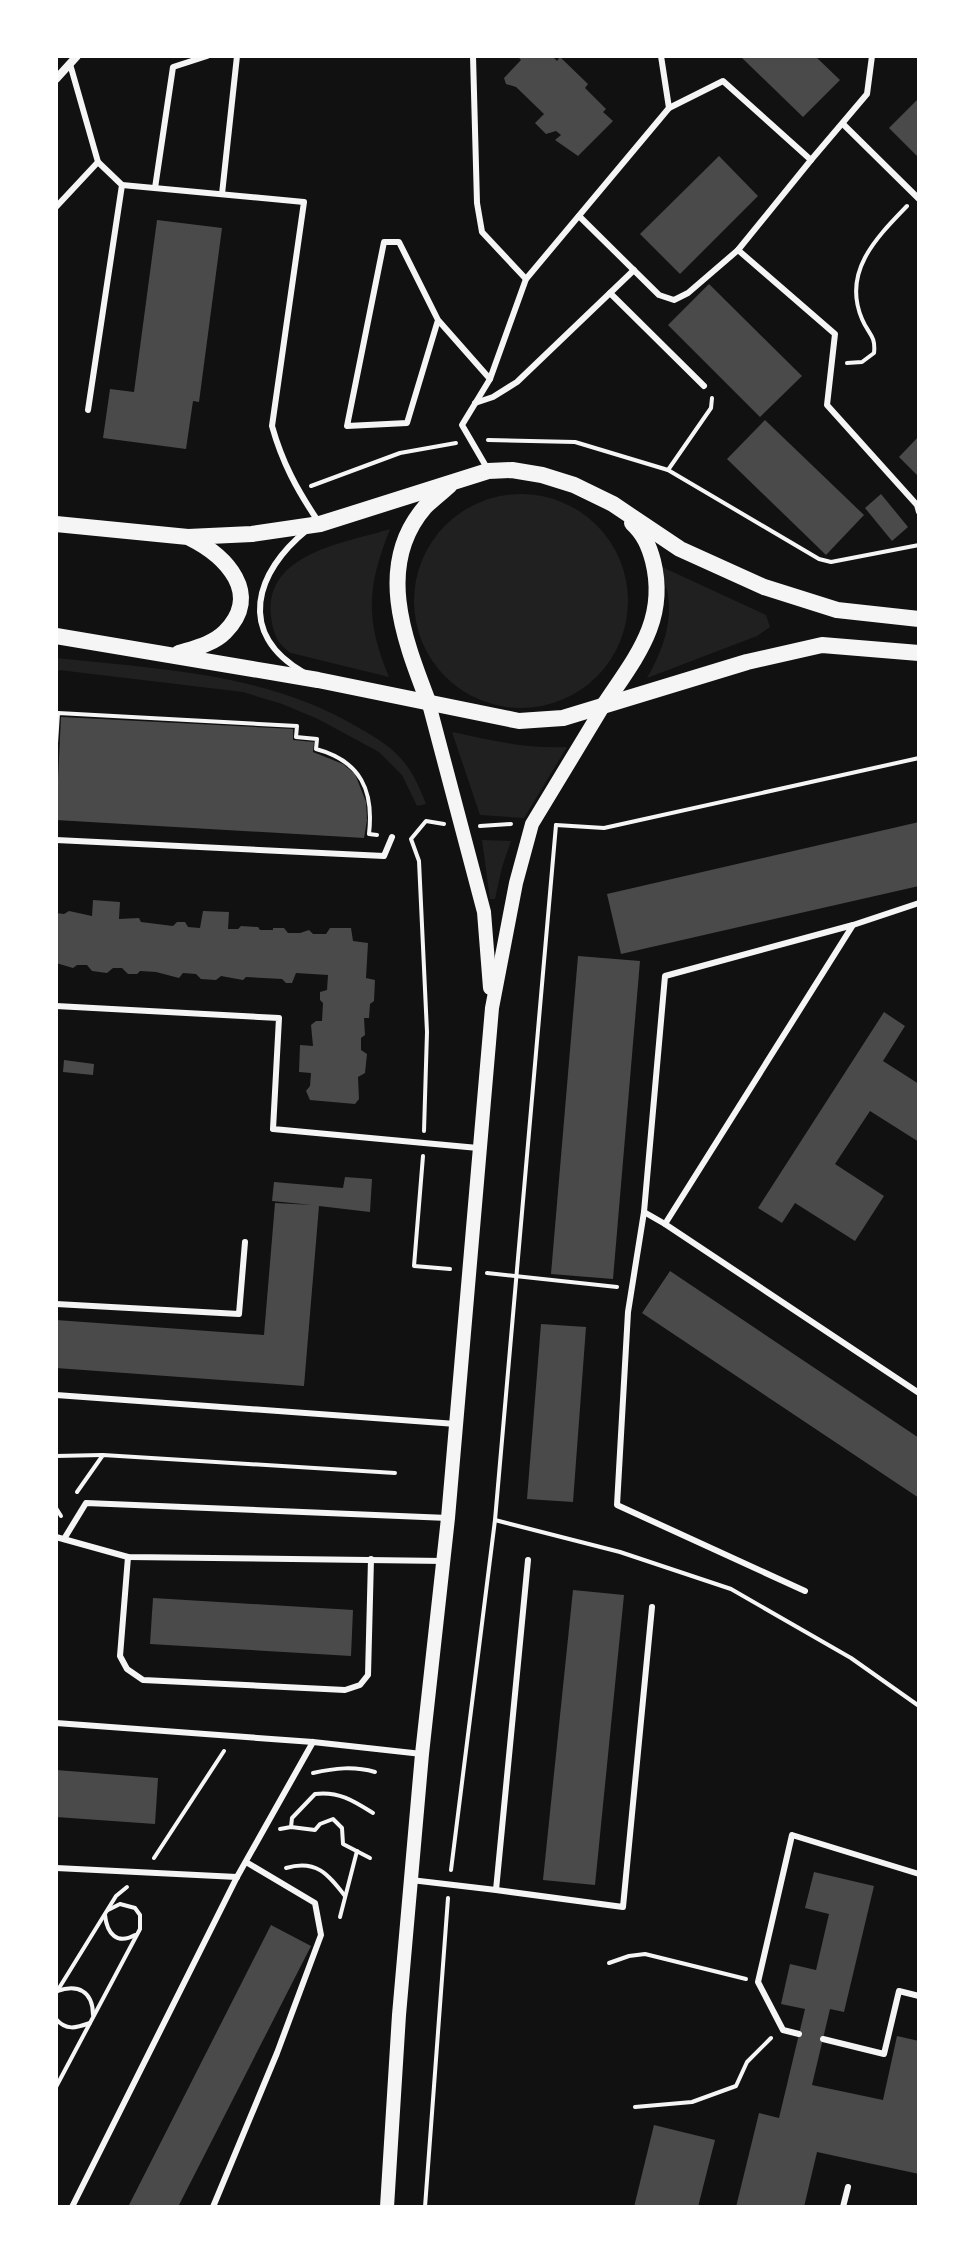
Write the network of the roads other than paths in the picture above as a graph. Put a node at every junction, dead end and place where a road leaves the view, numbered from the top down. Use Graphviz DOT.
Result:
graph roads {
  1 [pos="77,56"];
  2 [pos="207,56"];
  3 [pos="237,56"];
  4 [pos="473,56"];
  5 [pos="661,56"];
  6 [pos="872,56"];
  7 [pos="70,63"];
  8 [pos="56,79"];
  9 [pos="669,108"];
  10 [pos="843,124"];
  11 [pos="811,160"];
  12 [pos="98,162"];
  13 [pos="122,185"];
  14 [pos="155,188"];
  15 [pos="222,194"];
  16 [pos="918,198"];
  17 [pos="56,207"];
  18 [pos="579,216"];
  19 [pos="738,250"];
  20 [pos="634,270"];
  21 [pos="526,279"];
  22 [pos="610,293"];
  23 [pos="438,320"];
  24 [pos="490,379"];
  25 [pos="704,386"];
  26 [pos="475,403"];
  27 [pos="88,410"];
  28 [pos="488,471"];
  29 [pos="453,482"];
  30 [pos="613,504"];
  31 [pos="919,512"];
  32 [pos="56,524"];
  33 [pos="317,524"];
  34 [pos="188,537"];
  35 [pos="919,619"];
  36 [pos="56,636"];
  37 [pos="919,653"];
  38 [pos="174,654"];
  39 [pos="318,680"];
  40 [pos="429,704"];
  41 [pos="604,705"];
  42 [pos="392,837"];
  43 [pos="56,840"];
  44 [pos="919,903"];
  45 [pos="853,925"];
  46 [pos="56,1006"];
  47 [pos="492,1008"];
  48 [pos="478,1148"];
  49 [pos="644,1212"];
  50 [pos="665,1224"];
  51 [pos="245,1242"];
  52 [pos="56,1304"];
  53 [pos="919,1393"];
  54 [pos="56,1395"];
  55 [pos="456,1424"];
  56 [pos="448,1518"];
  57 [pos="60,1538"];
  58 [pos="128,1557"];
  59 [pos="371,1559"];
  60 [pos="528,1560"];
  61 [pos="444,1561"];
  62 [pos="805,1591"];
  63 [pos="652,1607"];
  64 [pos="56,1723"];
  65 [pos="313,1742"];
  66 [pos="422,1754"];
  67 [pos="246,1862"];
  68 [pos="56,1868"];
  69 [pos="919,1874"];
  70 [pos="237,1877"];
  71 [pos="411,1880"];
  72 [pos="496,1890"];
  73 [pos="919,1996"];
  74 [pos="799,2034"];
  75 [pos="823,2039"];
  76 [pos="848,2187"];
  77 [pos="72,2207"];
  78 [pos="213,2207"];
  79 [pos="387,2207"];
  80 [pos="843,2207"];
  1 -- 7 [label="street"];
  2 -- 14 [label="lane"];
  3 -- 15 [label="lane"];
  4 -- 21 [label="lane"];
  5 -- 9 [label="lane"];
  6 -- 10 [label="lane"];
  7 -- 8 [label="street"];
  7 -- 12 [label="lane"];
  9 -- 11 [label="lane"];
  9 -- 18 [label="lane"];
  10 -- 11 [label="lane"];
  10 -- 16 [label="lane"];
  11 -- 19 [label="lane"];
  12 -- 13 [label="lane"];
  12 -- 17 [label="lane"];
  13 -- 14 [label="lane"];
  13 -- 27 [label="lane"];
  14 -- 15 [label="lane"];
  15 -- 33 [label="lane"];
  18 -- 20 [label="lane"];
  18 -- 21 [label="lane"];
  19 -- 20 [label="lane"];
  19 -- 31 [label="lane"];
  20 -- 22 [label="lane"];
  21 -- 24 [label="lane"];
  22 -- 25 [label="lane"];
  22 -- 26 [label="lane"];
  23 -- 23 [label="lane"];
  23 -- 24 [label="lane"];
  24 -- 26 [label="lane"];
  26 -- 28 [label="lane"];
  28 -- 29 [label="main road"];
  28 -- 30 [label="main road"];
  29 -- 33 [label="main road"];
  29 -- 40 [label="main road"];
  30 -- 35 [label="main road"];
  30 -- 41 [label="main road"];
  32 -- 34 [label="main road"];
  33 -- 34 [label="main road"];
  33 -- 39 [label="lane"];
  34 -- 38 [label="main road"];
  36 -- 38 [label="main road"];
  37 -- 41 [label="main road"];
  38 -- 39 [label="main road"];
  39 -- 40 [label="main road"];
  40 -- 41 [label="main road"];
  40 -- 47 [label="street"];
  41 -- 47 [label="street"];
  42 -- 43 [label="lane"];
  44 -- 45 [label="lane"];
  45 -- 49 [label="lane"];
  45 -- 50 [label="lane"];
  46 -- 48 [label="lane"];
  47 -- 48 [label="street"];
  48 -- 55 [label="street"];
  49 -- 50 [label="lane"];
  49 -- 62 [label="lane"];
  50 -- 53 [label="lane"];
  51 -- 52 [label="lane"];
  54 -- 55 [label="lane"];
  55 -- 56 [label="street"];
  56 -- 57 [label="lane"];
  56 -- 61 [label="street"];
  57 -- 58 [label="lane"];
  58 -- 59 [label="lane"];
  58 -- 59 [label="lane"];
  59 -- 61 [label="lane"];
  60 -- 72 [label="lane"];
  61 -- 66 [label="street"];
  63 -- 72 [label="lane"];
  64 -- 65 [label="lane"];
  65 -- 66 [label="lane"];
  65 -- 67 [label="lane"];
  66 -- 71 [label="street"];
  67 -- 70 [label="lane"];
  67 -- 78 [label="lane"];
  68 -- 70 [label="lane"];
  69 -- 74 [label="lane"];
  70 -- 77 [label="lane"];
  71 -- 72 [label="lane"];
  71 -- 79 [label="street"];
  73 -- 75 [label="lane"];
  76 -- 80 [label="lane"];
}
